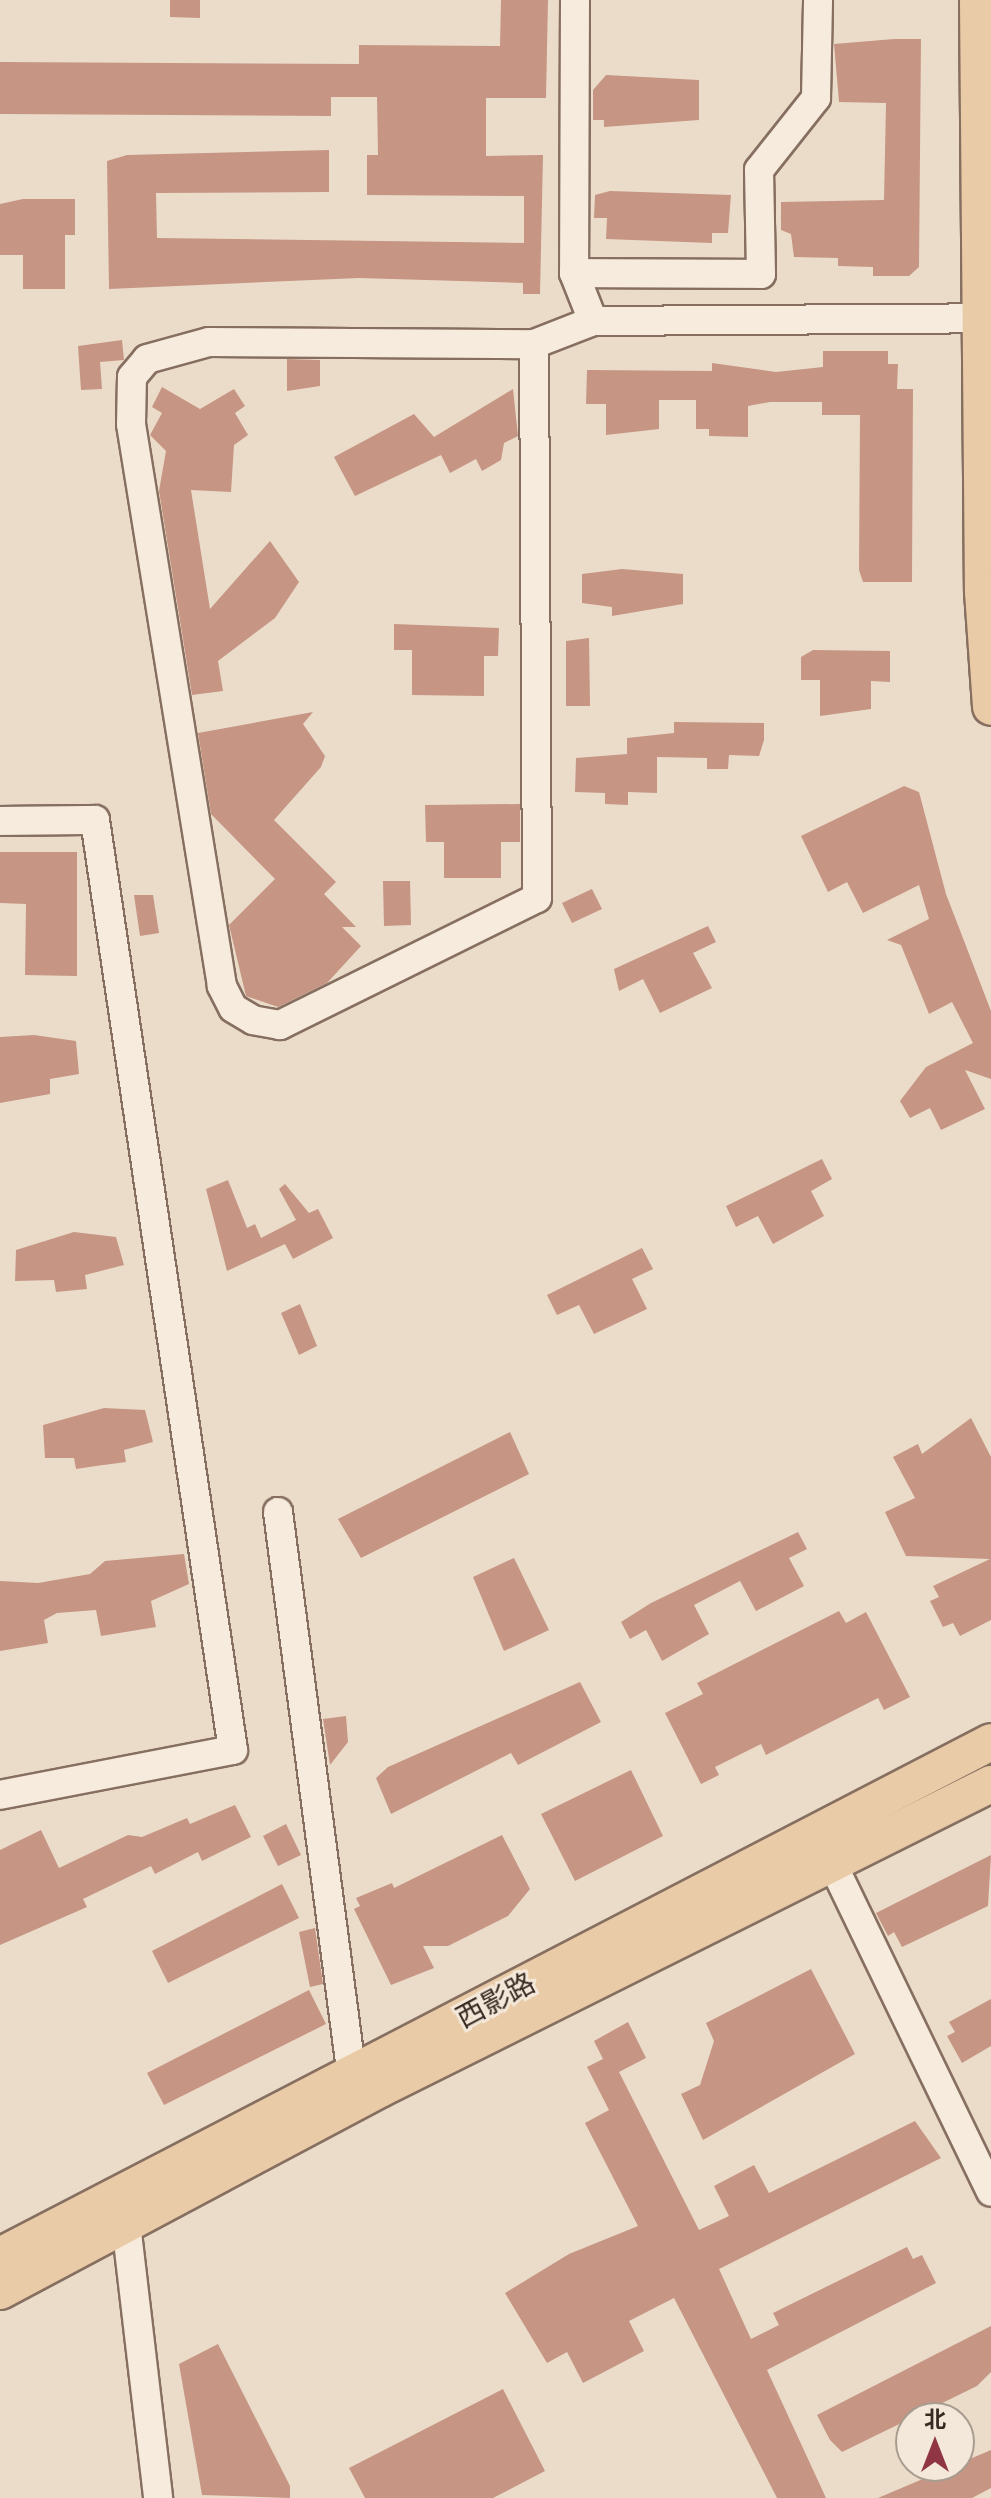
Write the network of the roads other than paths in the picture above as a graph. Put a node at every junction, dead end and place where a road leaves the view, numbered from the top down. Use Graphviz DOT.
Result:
graph roads {
  1 [pos="575,0"];
  2 [pos="818,0"];
  3 [pos="978,0"];
  4 [pos="574,273"];
  5 [pos="986,318"];
  6 [pos="593,321"];
  7 [pos="534,344"];
  8 [pos="991,707"];
  9 [pos="0,821"];
  10 [pos="278,1512"];
  11 [pos="991,1742"];
  12 [pos="991,1784"];
  13 [pos="0,1795"];
  14 [pos="832,1863"];
  15 [pos="352,2077"];
  16 [pos="991,2192"];
  17 [pos="126,2224"];
  18 [pos="0,2256"];
  19 [pos="0,2291"];
  20 [pos="158,2498"];
  1 -- 4 [label="street"];
  2 -- 4 [label="street"];
  3 -- 5 [label="main road"];
  4 -- 6 [label="street"];
  5 -- 6 [label="street"];
  5 -- 8 [label="main road"];
  6 -- 7 [label="street"];
  7 -- 7 [label="street"];
  9 -- 13 [label="street"];
  10 -- 15 [label="street"];
  11 -- 15 [label="main road, 西影路"];
  12 -- 14 [label="main road, 西影路"];
  14 -- 16 [label="street"];
  14 -- 17 [label="main road, 西影路"];
  15 -- 18 [label="main road, 西影路"];
  17 -- 19 [label="main road, 西影路"];
  17 -- 20 [label="street"];
}
